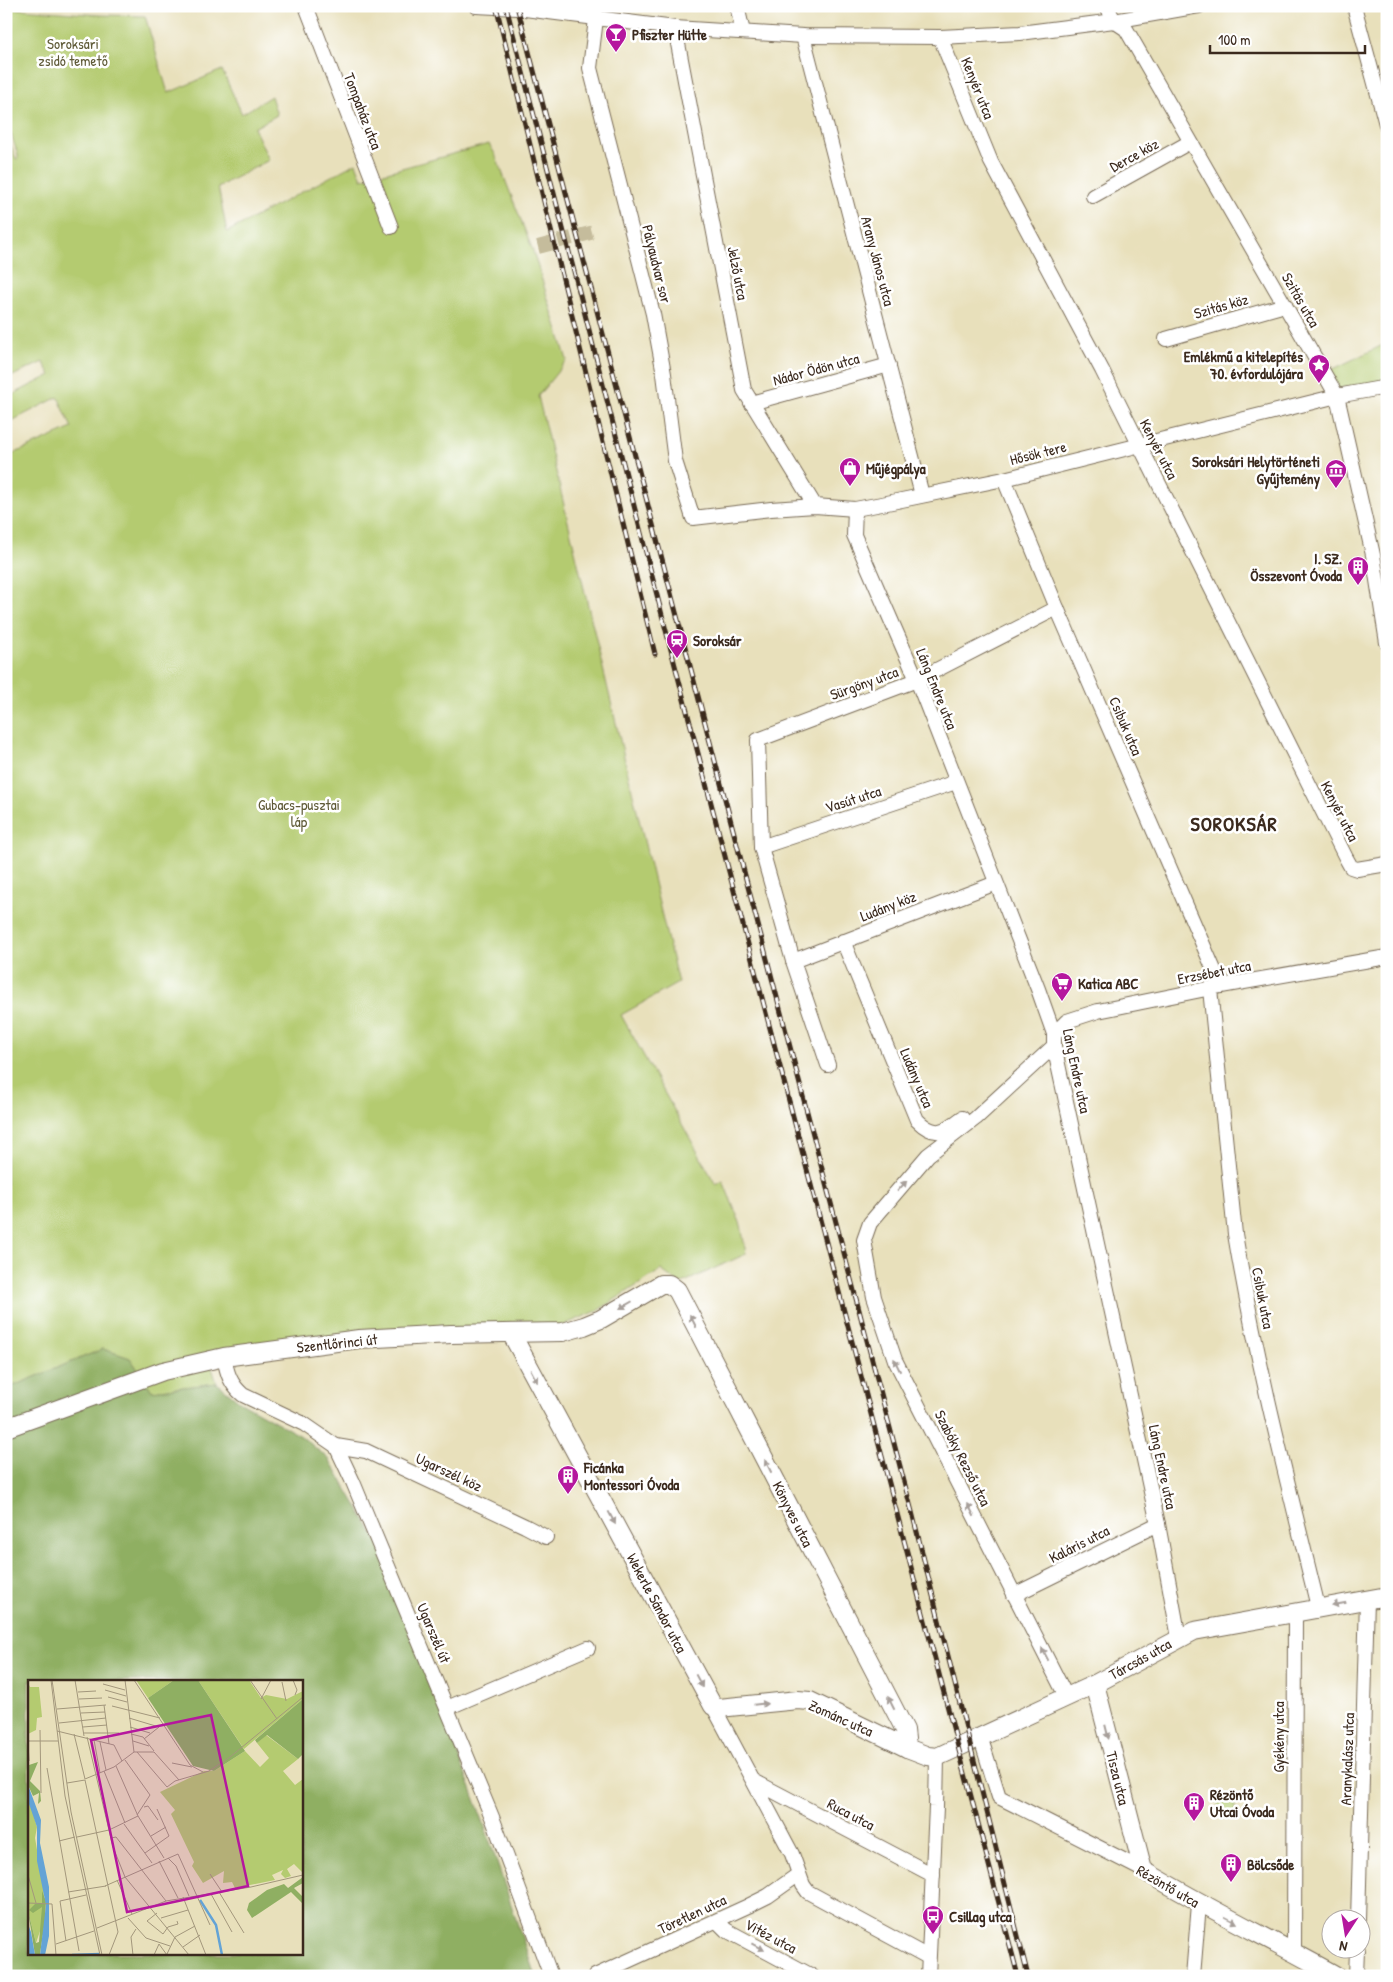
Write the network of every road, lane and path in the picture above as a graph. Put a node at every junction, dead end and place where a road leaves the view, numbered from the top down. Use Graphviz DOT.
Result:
graph roads {
  1 [pos="306,6"];
  2 [pos="476,6"];
  3 [pos="737,6"];
  4 [pos="1107,6"];
  5 [pos="1199,6"];
  6 [pos="1354,6"];
  7 [pos="596,13"];
  8 [pos="1114,21"];
  9 [pos="675,28"];
  10 [pos="742,32"];
  11 [pos="802,36"];
  12 [pos="940,37"];
  13 [pos="1387,128"];
  14 [pos="1190,142"];
  15 [pos="1093,196"];
  16 [pos="391,227"];
  17 [pos="1285,305"];
  18 [pos="1166,339"];
  19 [pos="889,365"];
  20 [pos="1387,386"];
  21 [pos="1337,396"];
  22 [pos="752,403"];
  23 [pos="1139,444"];
  24 [pos="1004,479"];
  25 [pos="922,495"];
  26 [pos="815,506"];
  27 [pos="856,509"];
  28 [pos="693,518"];
  29 [pos="1057,608"];
  30 [pos="1387,643"];
  31 [pos="918,680"];
  32 [pos="956,782"];
  33 [pos="761,847"];
  34 [pos="1387,864"];
  35 [pos="996,883"];
  36 [pos="843,941"];
  37 [pos="1387,957"];
  38 [pos="793,961"];
  39 [pos="1216,988"];
  40 [pos="1054,1040"];
  41 [pos="828,1065"];
  42 [pos="1014,1084"];
  43 [pos="870,1223"];
  44 [pos="669,1284"];
  45 [pos="511,1333"];
  46 [pos="224,1357"];
  47 [pos="6,1428"];
  48 [pos="336,1446"];
  49 [pos="1158,1524"];
  50 [pos="546,1537"];
  51 [pos="1014,1595"];
  52 [pos="1387,1596"];
  53 [pos="1368,1599"];
  54 [pos="1318,1608"];
  55 [pos="1294,1612"];
  56 [pos="1179,1638"];
  57 [pos="588,1648"];
  58 [pos="1095,1684"];
  59 [pos="1067,1698"];
  60 [pos="713,1706"];
  61 [pos="447,1708"];
  62 [pos="980,1736"];
  63 [pos="907,1748"];
  64 [pos="937,1757"];
  65 [pos="754,1781"];
  66 [pos="1143,1870"];
  67 [pos="799,1874"];
  68 [pos="933,1875"];
  69 [pos="1199,1904"];
  70 [pos="1358,1910"];
  71 [pos="717,1921"];
  72 [pos="1294,1952"];
  73 [pos="928,1957"];
  74 [pos="1357,1960"];
  75 [pos="601,1975"];
  76 [pos="551,1976"];
  77 [pos="812,1976"];
  78 [pos="928,1976"];
  79 [pos="1192,1976"];
  80 [pos="1337,1976"];
  81 [pos="1356,1976"];
  1 -- 16 [label="street, Tompaház utca"];
  2 -- 7 [label="street"];
  3 -- 10 [label="street"];
  4 -- 8 [label="street, Szitás utca"];
  5 -- 8 [label="street"];
  6 -- 13 [label="street"];
  7 -- 9 [label="street"];
  7 -- 28 [label="street, Pályaudvar sor"];
  8 -- 12 [label="street"];
  8 -- 14 [label="street, Szitás utca"];
  9 -- 10 [label="street"];
  9 -- 22 [label="street, Jelző utca"];
  10 -- 11 [label="street"];
  11 -- 12 [label="street"];
  11 -- 19 [label="street, Arany János utca"];
  12 -- 23 [label="street, Kenyér utca"];
  14 -- 15 [label="street, Derce köz"];
  14 -- 17 [label="street, Szitás utca"];
  17 -- 18 [label="street, Szitás köz"];
  17 -- 21 [label="street, Szitás utca"];
  19 -- 22 [label="street, Nádor Ödön utca"];
  19 -- 25 [label="street, Arany János utca"];
  20 -- 21 [label="street, Hősök tere"];
  21 -- 23 [label="street, Hősök tere"];
  21 -- 30 [label="street, Szitás utca"];
  22 -- 26 [label="street, Jelző utca"];
  23 -- 24 [label="street, Hősök tere"];
  23 -- 34 [label="street, Kenyér utca"];
  24 -- 25 [label="street, Hősök tere"];
  24 -- 29 [label="street, Csibuk utca"];
  25 -- 27 [label="street, Hősök tere"];
  26 -- 27 [label="street, Hősök tere"];
  26 -- 28 [label="street, Hősök tere"];
  27 -- 31 [label="street, Láng Endre utca"];
  29 -- 31 [label="street, Sürgöny utca"];
  29 -- 39 [label="street, Csibuk utca"];
  31 -- 32 [label="street, Láng Endre utca"];
  31 -- 33 [label="street, Sürgöny utca"];
  32 -- 33 [label="street, Vasút utca"];
  32 -- 35 [label="street, Láng Endre utca"];
  33 -- 38 [label="street"];
  35 -- 36 [label="street, Ludány köz"];
  35 -- 40 [label="street, Láng Endre utca"];
  36 -- 38 [label="street, Ludány köz"];
  36 -- 42 [label="street, Ludány utca"];
  37 -- 39 [label="street, Erzsébet utca"];
  38 -- 41 [label="street"];
  39 -- 40 [label="street, Erzsébet utca"];
  39 -- 54 [label="street, Csibuk utca"];
  40 -- 42 [label="street, Erzsébet utca"];
  40 -- 49 [label="street, Láng Endre utca"];
  43 -- 42 [label="street, Erzsébet utca, one-way"];
  51 -- 43 [label="street, Szabóky Rezső utca, one-way"];
  44 -- 45 [label="main road, Szentlőrinci út, one-way"];
  63 -- 44 [label="main road, Könyves utca, one-way"];
  45 -- 46 [label="main road, Szentlőrinci út"];
  45 -- 60 [label="main road, Wekerle Sándor utca, one-way"];
  46 -- 47 [label="main road, Szentlőrinci út"];
  46 -- 48 [label="street"];
  48 -- 50 [label="street, Ugarszél köz"];
  48 -- 61 [label="street, Ugarszél út"];
  49 -- 51 [label="street, Kaláris utca"];
  49 -- 56 [label="street, Láng Endre utca"];
  59 -- 51 [label="street, Szabóky Rezső utca, one-way"];
  52 -- 53 [label="main road, Tárcsás utca"];
  53 -- 54 [label="main road, Tárcsás utca, one-way"];
  53 -- 70 [label="street, Aranykalász utca"];
  54 -- 55 [label="main road, Tárcsás utca"];
  55 -- 56 [label="main road, Tárcsás utca"];
  55 -- 72 [label="street, Gyékény utca"];
  56 -- 58 [label="main road, Tárcsás utca"];
  57 -- 61 [label="street"];
  58 -- 59 [label="main road, Tárcsás utca"];
  58 -- 66 [label="main road, Tisza utca, one-way"];
  59 -- 62 [label="main road, Tárcsás utca"];
  60 -- 63 [label="main road, Zománc utca, one-way"];
  60 -- 65 [label="street, Wekerle Sándor utca"];
  61 -- 76 [label="street, Ugarszél út"];
  62 -- 64 [label="main road, Tárcsás utca"];
  62 -- 66 [label="street, Rézöntő utca"];
  63 -- 64 [label="main road"];
  64 -- 68 [label="street"];
  65 -- 67 [label="street, Wekerle Sándor utca"];
  65 -- 68 [label="street, Ruca utca"];
  66 -- 69 [label="main road, Rézöntő utca"];
  67 -- 71 [label="street, Töretlen utca"];
  67 -- 73 [label="street"];
  68 -- 73 [label="street"];
  69 -- 72 [label="main road, Rézöntő utca, one-way"];
  69 -- 79 [label="street"];
  71 -- 75 [label="street, Töretlen utca"];
  71 -- 77 [label="street, Vitéz utca, one-way"];
  72 -- 80 [label="main road, Rézöntő utca"];
  73 -- 78 [label="street"];
  74 -- 81 [label="street"];
}
